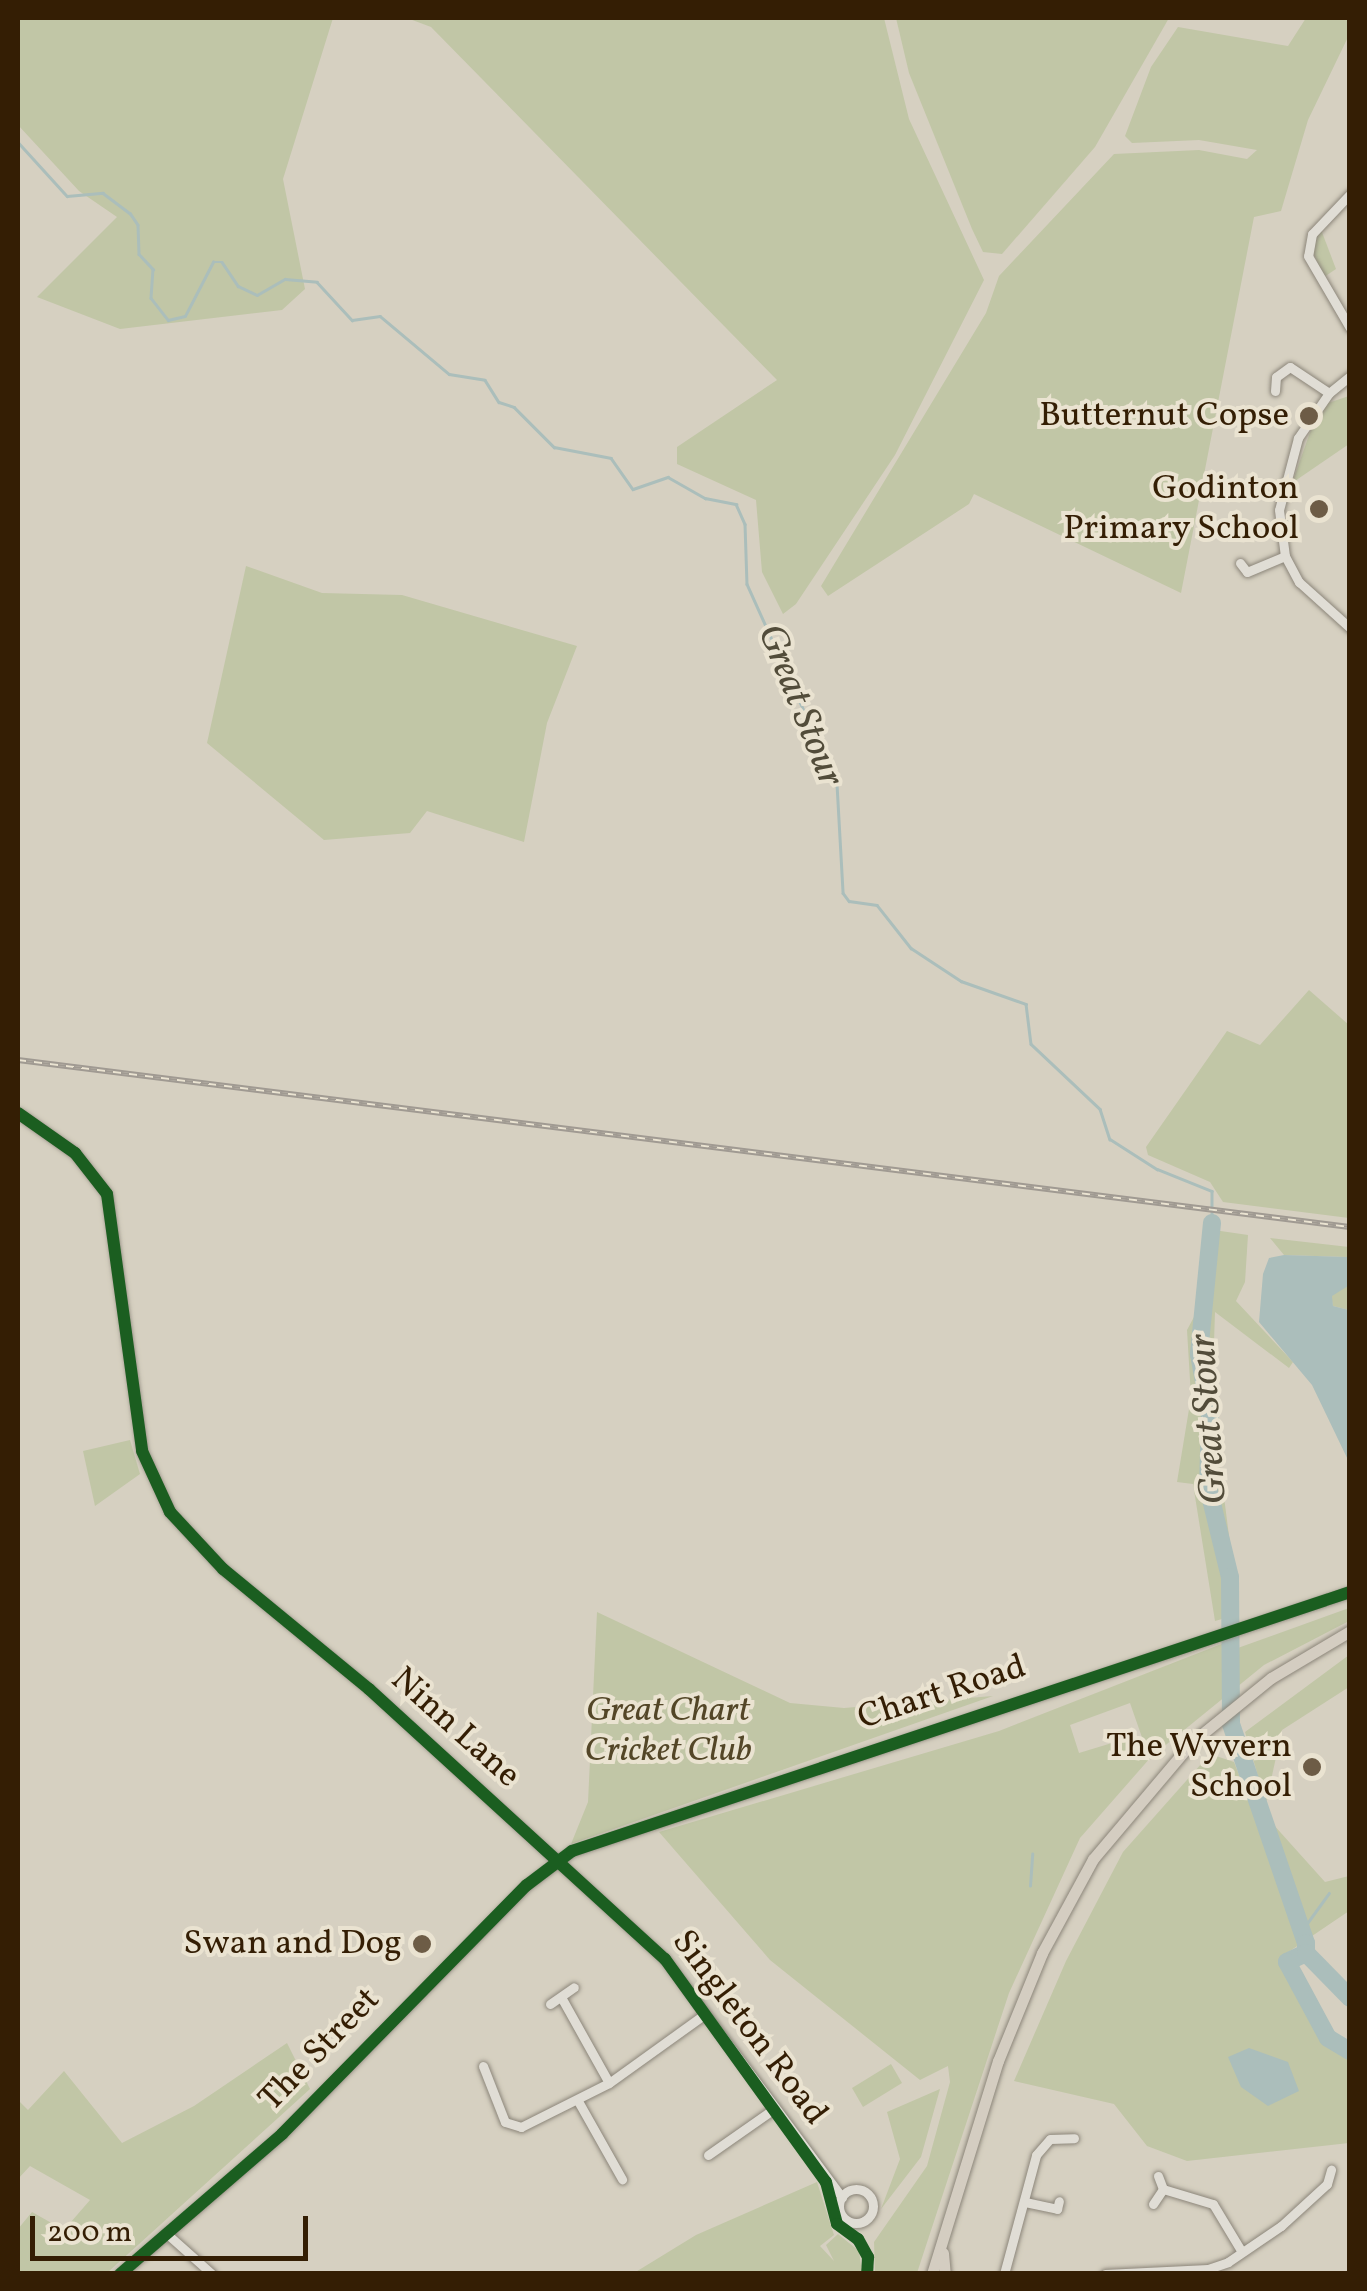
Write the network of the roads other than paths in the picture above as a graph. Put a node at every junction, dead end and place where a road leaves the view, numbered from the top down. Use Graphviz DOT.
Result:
graph roads {
  1 [pos="1350,194"];
  2 [pos="1350,328"];
  3 [pos="1265,371"];
  4 [pos="1276,376"];
  5 [pos="1350,376"];
  6 [pos="1275,391"];
  7 [pos="1329,393"];
  8 [pos="1285,556"];
  9 [pos="1244,572"];
  10 [pos="1350,628"];
  11 [pos="18,1113"];
  12 [pos="1350,1592"];
  13 [pos="1350,1631"];
  14 [pos="557,1861"];
  15 [pos="574,1987"];
  16 [pos="561,1997"];
  17 [pos="550,2004"];
  18 [pos="705,2014"];
  19 [pos="483,2066"];
  20 [pos="490,2079"];
  21 [pos="608,2082"];
  22 [pos="478,2084"];
  23 [pos="578,2101"];
  24 [pos="775,2108"];
  25 [pos="1042,2130"];
  26 [pos="1074,2138"];
  27 [pos="1050,2139"];
  28 [pos="708,2156"];
  29 [pos="1330,2170"];
  30 [pos="1158,2176"];
  31 [pos="622,2179"];
  32 [pos="1162,2189"];
  33 [pos="842,2197"];
  34 [pos="1024,2202"];
  35 [pos="1060,2202"];
  36 [pos="1153,2204"];
  37 [pos="166,2234"];
  38 [pos="943,2252"];
  39 [pos="1242,2252"];
  40 [pos="120,2274"];
  41 [pos="212,2274"];
  42 [pos="932,2274"];
  43 [pos="945,2274"];
  44 [pos="1004,2274"];
  45 [pos="1105,2274"];
  1 -- 2 [label="street"];
  3 -- 4 [label="street"];
  4 -- 6 [label="street"];
  4 -- 7 [label="street"];
  5 -- 7 [label="street"];
  7 -- 8 [label="street"];
  8 -- 9 [label="street"];
  8 -- 10 [label="street"];
  11 -- 14 [label="street, Ninn Lane"];
  12 -- 14 [label="street, Chart Road"];
  13 -- 38 [label="main road"];
  14 -- 18 [label="street, Singleton Road"];
  14 -- 37 [label="street, The Street"];
  15 -- 16 [label="street"];
  16 -- 17 [label="street"];
  16 -- 21 [label="street"];
  18 -- 21 [label="street"];
  18 -- 24 [label="street, Singleton Road"];
  19 -- 20 [label="street"];
  20 -- 22 [label="street"];
  20 -- 23 [label="street"];
  21 -- 23 [label="street"];
  23 -- 31 [label="street"];
  24 -- 28 [label="street"];
  24 -- 33 [label="street, Singleton Road"];
  25 -- 27 [label="street"];
  26 -- 27 [label="street"];
  27 -- 34 [label="street"];
  29 -- 39 [label="street"];
  30 -- 32 [label="street"];
  32 -- 36 [label="street"];
  32 -- 39 [label="street"];
  34 -- 35 [label="street"];
  34 -- 44 [label="street"];
  37 -- 40 [label="street, The Street"];
  37 -- 41 [label="street"];
  38 -- 42 [label="main road"];
  38 -- 43 [label="main road"];
  39 -- 45 [label="street"];
}
